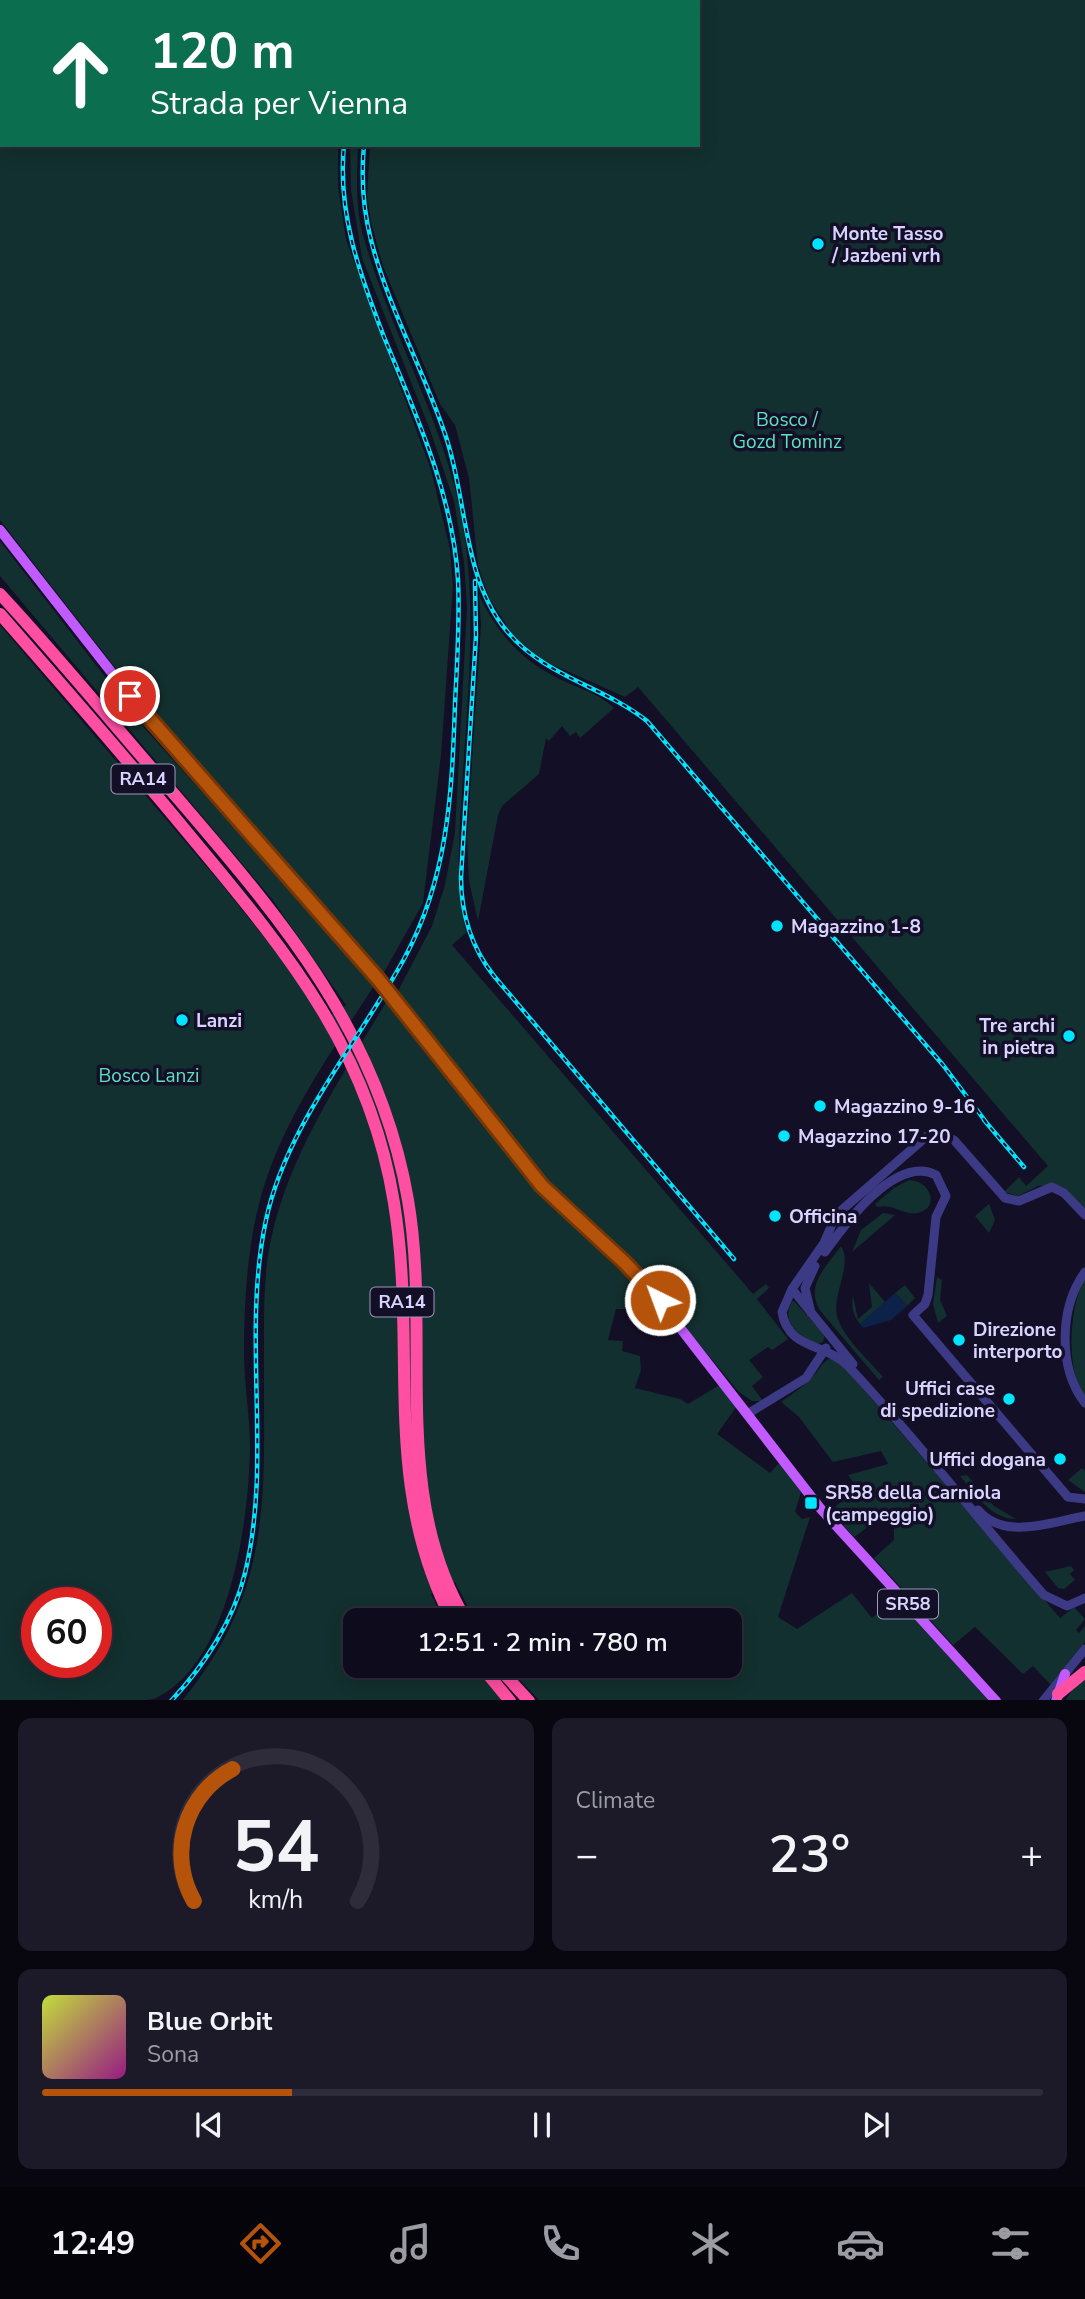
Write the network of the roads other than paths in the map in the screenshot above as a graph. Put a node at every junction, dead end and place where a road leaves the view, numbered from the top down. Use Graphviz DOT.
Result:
graph roads {
  1 [pos="0,530"];
  2 [pos="0,591"];
  3 [pos="0,614"];
  4 [pos="0,621"];
  5 [pos="25,632"];
  6 [pos="1085,1215"];
  7 [pos="1085,1272"];
  8 [pos="792,1289"];
  9 [pos="811,1313"];
  10 [pos="832,1339"];
  11 [pos="824,1351"];
  12 [pos="1085,1403"];
  13 [pos="749,1413"];
  14 [pos="1085,1499"];
  15 [pos="1085,1516"];
  16 [pos="421,1520"];
  17 [pos="443,1587"];
  18 [pos="1085,1598"];
  19 [pos="449,1608"];
  20 [pos="458,1608"];
  21 [pos="1085,1649"];
  22 [pos="1085,1672"];
  23 [pos="1066,1674"];
  24 [pos="491,1678"];
  25 [pos="508,1678"];
  26 [pos="1057,1697"];
  27 [pos="510,1700"];
  28 [pos="529,1700"];
  29 [pos="996,1700"];
  30 [pos="1043,1700"];
  1 -- 13 [label="main road, SR58"];
  2 -- 5 [label="highway"];
  3 -- 5 [label="highway"];
  4 -- 5 [label="highway"];
  5 -- 16 [label="highway, RA14"];
  5 -- 16 [label="highway, RA14"];
  6 -- 8 [label="street"];
  7 -- 12 [label="street"];
  8 -- 9 [label="street"];
  8 -- 11 [label="street"];
  9 -- 10 [label="street"];
  9 -- 14 [label="street"];
  10 -- 11 [label="street"];
  10 -- 15 [label="street"];
  11 -- 13 [label="street"];
  11 -- 18 [label="street"];
  13 -- 29 [label="main road, SR58"];
  16 -- 17 [label="highway, RA14"];
  17 -- 19 [label="highway, RA14"];
  17 -- 20 [label="highway, RA14"];
  21 -- 23 [label="street"];
  22 -- 26 [label="highway"];
  23 -- 26 [label="main road"];
  23 -- 30 [label="street"];
  24 -- 27 [label="highway"];
  25 -- 28 [label="highway"];
}
